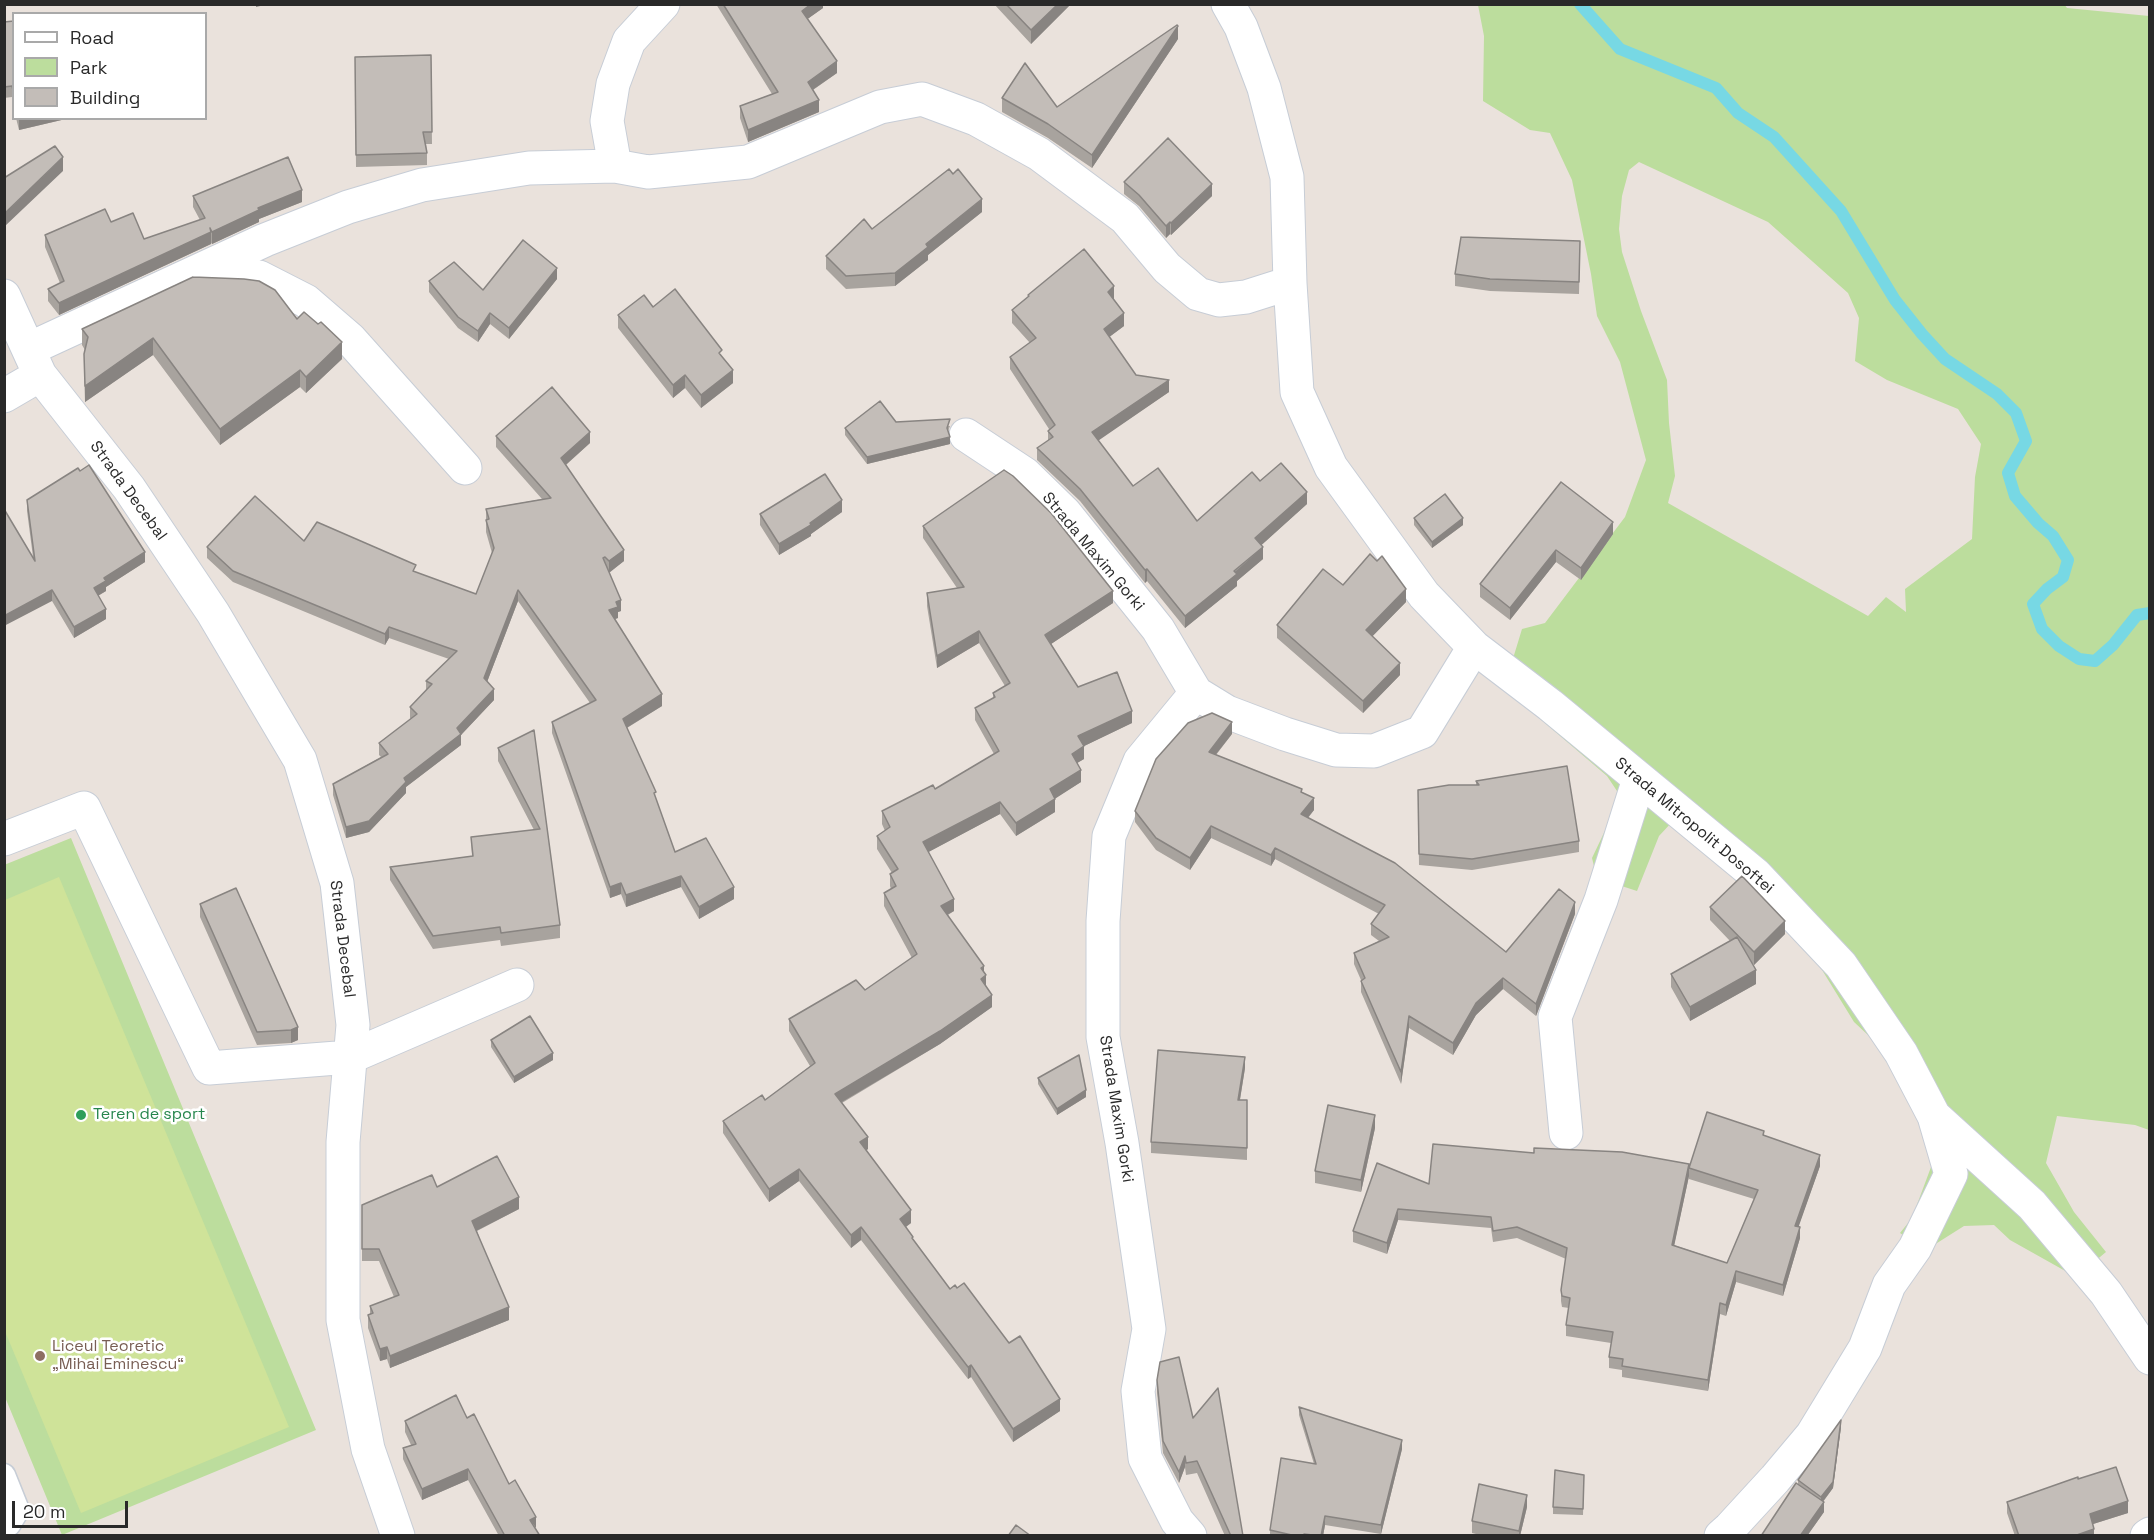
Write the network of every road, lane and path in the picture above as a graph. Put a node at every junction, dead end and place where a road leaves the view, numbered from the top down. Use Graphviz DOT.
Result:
graph roads {
  1 [pos="663,4"];
  2 [pos="1228,4"];
  3 [pos="615,166"];
  4 [pos="191,275"];
  5 [pos="1290,283"];
  6 [pos="4,296"];
  7 [pos="34,362"];
  8 [pos="4,396"];
  9 [pos="966,435"];
  10 [pos="465,468"];
  11 [pos="1474,647"];
  12 [pos="1196,693"];
  13 [pos="1639,780"];
  14 [pos="4,839"];
  15 [pos="517,985"];
  16 [pos="350,1057"];
  17 [pos="1934,1116"];
  18 [pos="1566,1133"];
  19 [pos="2150,1358"];
  20 [pos="4,1475"];
  21 [pos="4,1527"];
  22 [pos="398,1536"];
  23 [pos="1190,1536"];
  24 [pos="1721,1536"];
  1 -- 3 [label="street"];
  2 -- 5 [label="street, Strada Mitropolit Dosoftei"];
  3 -- 4 [label="street"];
  3 -- 5 [label="street"];
  4 -- 7 [label="street"];
  4 -- 10 [label="street"];
  5 -- 11 [label="street, Strada Mitropolit Dosoftei"];
  6 -- 7 [label="street, Strada Decebal"];
  7 -- 8 [label="street"];
  7 -- 16 [label="street, Strada Decebal"];
  9 -- 12 [label="street, Strada Maxim Gorki"];
  11 -- 12 [label="street, Strada Maxim Gorki"];
  11 -- 13 [label="street, Strada Mitropolit Dosoftei"];
  12 -- 23 [label="street, Strada Maxim Gorki"];
  13 -- 17 [label="street, Strada Mitropolit Dosoftei"];
  13 -- 18 [label="street"];
  14 -- 16 [label="street"];
  15 -- 16 [label="street"];
  16 -- 22 [label="street, Strada Decebal"];
  17 -- 19 [label="street, Strada Mitropolit Dosoftei"];
  17 -- 24 [label="street"];
  20 -- 21 [label="lane"];
}
